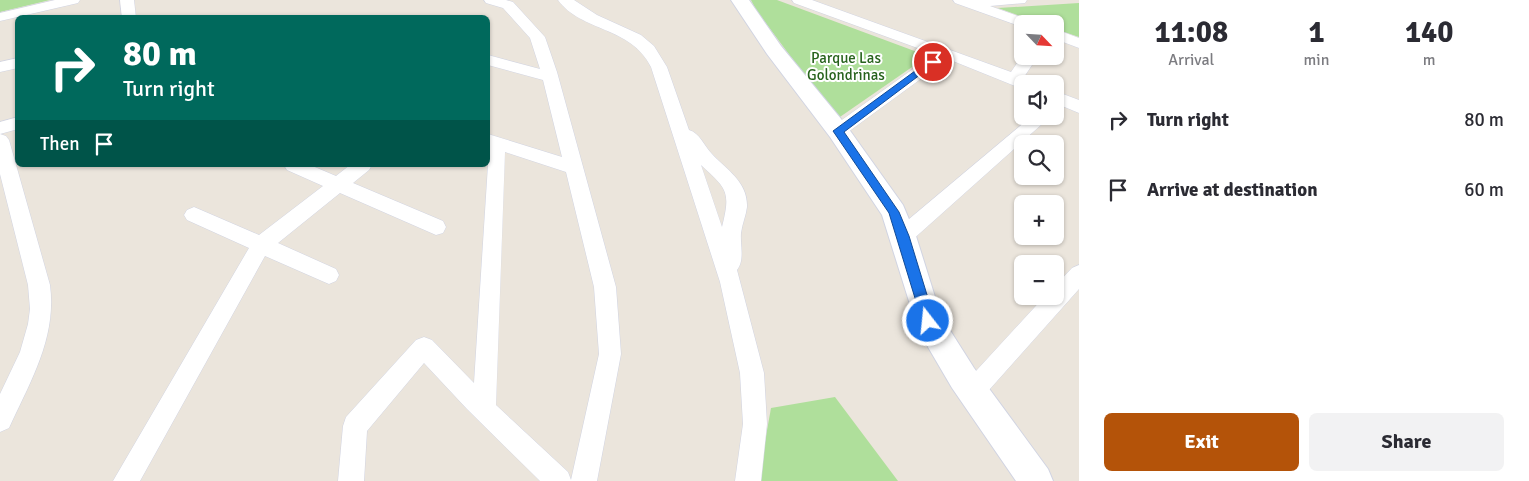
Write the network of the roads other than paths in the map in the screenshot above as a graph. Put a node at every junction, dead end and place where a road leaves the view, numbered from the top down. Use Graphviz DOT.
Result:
graph roads {
  1 [pos="73,0"];
  2 [pos="127,0"];
  3 [pos="491,0"];
  4 [pos="565,0"];
  5 [pos="740,0"];
  6 [pos="799,0"];
  7 [pos="1020,0"];
  8 [pos="964,1"];
  9 [pos="129,15"];
  10 [pos="0,17"];
  11 [pos="1014,19"];
  12 [pos="1064,38"];
  13 [pos="1079,44"];
  14 [pos="946,53"];
  15 [pos="490,61"];
  16 [pos="15,64"];
  17 [pos="0,67"];
  18 [pos="550,77"];
  19 [pos="1014,80"];
  20 [pos="1064,103"];
  21 [pos="1079,107"];
  22 [pos="679,123"];
  23 [pos="15,124"];
  24 [pos="1032,125"];
  25 [pos="0,128"];
  26 [pos="838,131"];
  27 [pos="0,140"];
  28 [pos="492,142"];
  29 [pos="298,167"];
  30 [pos="360,167"];
  31 [pos="572,167"];
  32 [pos="338,184"];
  33 [pos="9,207"];
  34 [pos="194,215"];
  35 [pos="436,227"];
  36 [pos="903,236"];
  37 [pos="261,245"];
  38 [pos="1079,274"];
  39 [pos="329,276"];
  40 [pos="731,282"];
  41 [pos="973,391"];
  42 [pos="484,409"];
  43 [pos="0,420"];
  44 [pos="126,481"];
  45 [pos="351,481"];
  46 [pos="559,481"];
  47 [pos="584,481"];
  48 [pos="748,481"];
  49 [pos="1036,481"];
  1 -- 10 [label="street"];
  2 -- 9 [label="street"];
  3 -- 18 [label="street"];
  4 -- 22 [label="street"];
  5 -- 26 [label="street"];
  6 -- 14 [label="street"];
  7 -- 8 [label="street"];
  8 -- 11 [label="street"];
  12 -- 13 [label="street"];
  14 -- 19 [label="street"];
  14 -- 26 [label="street"];
  15 -- 18 [label="street"];
  16 -- 17 [label="street"];
  18 -- 31 [label="street"];
  20 -- 21 [label="street"];
  22 -- 40 [label="street"];
  22 -- 40 [label="street"];
  23 -- 25 [label="street"];
  24 -- 36 [label="street"];
  26 -- 36 [label="street"];
  27 -- 33 [label="street"];
  28 -- 31 [label="street"];
  28 -- 42 [label="street"];
  29 -- 32 [label="street"];
  30 -- 32 [label="street"];
  31 -- 47 [label="street"];
  32 -- 35 [label="street"];
  32 -- 37 [label="street"];
  33 -- 43 [label="street"];
  34 -- 37 [label="street"];
  36 -- 41 [label="street"];
  37 -- 39 [label="street"];
  37 -- 44 [label="street"];
  38 -- 41 [label="street"];
  40 -- 48 [label="street"];
  41 -- 49 [label="street"];
  42 -- 45 [label="street"];
  42 -- 46 [label="street"];
}
